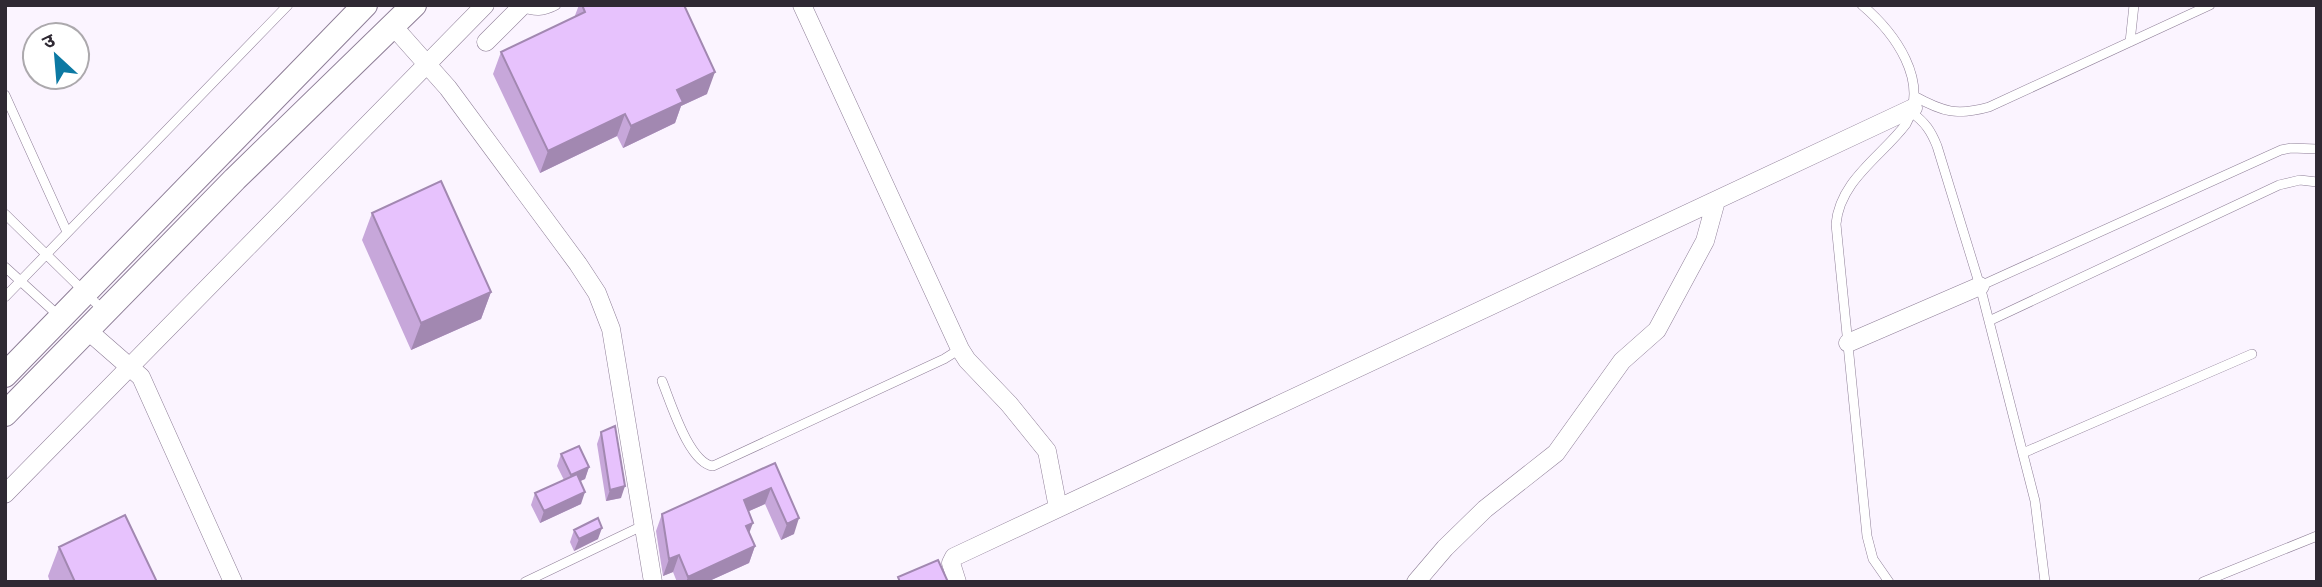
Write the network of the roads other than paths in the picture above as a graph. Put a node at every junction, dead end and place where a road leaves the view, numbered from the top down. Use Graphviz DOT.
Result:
graph roads {
  1 [pos="288,5"];
  2 [pos="365,5"];
  3 [pos="414,5"];
  4 [pos="485,5"];
  5 [pos="556,5"];
  6 [pos="802,5"];
  7 [pos="1862,5"];
  8 [pos="2134,5"];
  9 [pos="2210,5"];
  10 [pos="522,6"];
  11 [pos="393,26"];
  12 [pos="486,42"];
  13 [pos="2130,42"];
  14 [pos="428,63"];
  15 [pos="5,95"];
  16 [pos="1913,106"];
  17 [pos="2317,149"];
  18 [pos="2317,182"];
  19 [pos="1716,201"];
  20 [pos="5,214"];
  21 [pos="67,232"];
  22 [pos="47,255"];
  23 [pos="5,267"];
  24 [pos="20,282"];
  25 [pos="1980,286"];
  26 [pos="85,292"];
  27 [pos="6,296"];
  28 [pos="104,311"];
  29 [pos="61,318"];
  30 [pos="1989,321"];
  31 [pos="86,329"];
  32 [pos="1848,343"];
  33 [pos="960,349"];
  34 [pos="2252,354"];
  35 [pos="130,366"];
  36 [pos="5,375"];
  37 [pos="662,381"];
  38 [pos="5,414"];
  39 [pos="2023,453"];
  40 [pos="5,494"];
  41 [pos="1058,508"];
  42 [pos="642,526"];
  43 [pos="2317,536"];
  44 [pos="1879,571"];
  45 [pos="1875,581"];
  46 [pos="233,582"];
  47 [pos="525,582"];
  48 [pos="653,582"];
  49 [pos="957,582"];
  50 [pos="1416,582"];
  51 [pos="1889,582"];
  52 [pos="2045,582"];
  53 [pos="2203,582"];
  1 -- 21 [label="lane"];
  2 -- 26 [label="street"];
  3 -- 11 [label="street"];
  4 -- 14 [label="street"];
  5 -- 10 [label="lane"];
  6 -- 33 [label="street"];
  7 -- 16 [label="lane"];
  8 -- 13 [label="lane"];
  9 -- 13 [label="lane"];
  10 -- 12 [label="street"];
  11 -- 14 [label="street"];
  11 -- 28 [label="street"];
  13 -- 16 [label="lane"];
  14 -- 35 [label="street"];
  14 -- 42 [label="street"];
  15 -- 21 [label="lane"];
  16 -- 19 [label="street"];
  16 -- 25 [label="lane"];
  16 -- 32 [label="lane"];
  17 -- 25 [label="lane"];
  18 -- 30 [label="lane"];
  19 -- 41 [label="street"];
  19 -- 50 [label="street"];
  20 -- 22 [label="lane"];
  21 -- 22 [label="lane"];
  22 -- 24 [label="lane"];
  22 -- 26 [label="lane"];
  23 -- 24 [label="lane"];
  24 -- 27 [label="lane"];
  24 -- 29 [label="lane"];
  25 -- 30 [label="lane"];
  25 -- 32 [label="street"];
  26 -- 28 [label="lane"];
  26 -- 29 [label="street"];
  28 -- 31 [label="street"];
  29 -- 36 [label="street"];
  30 -- 39 [label="lane"];
  31 -- 35 [label="street"];
  31 -- 38 [label="street"];
  32 -- 44 [label="lane"];
  33 -- 37 [label="lane"];
  33 -- 41 [label="street"];
  34 -- 39 [label="lane"];
  35 -- 40 [label="street"];
  35 -- 46 [label="street"];
  39 -- 52 [label="lane"];
  41 -- 49 [label="street"];
  42 -- 47 [label="lane"];
  42 -- 48 [label="street"];
  43 -- 53 [label="lane"];
  44 -- 45 [label="lane"];
  44 -- 51 [label="lane"];
}
